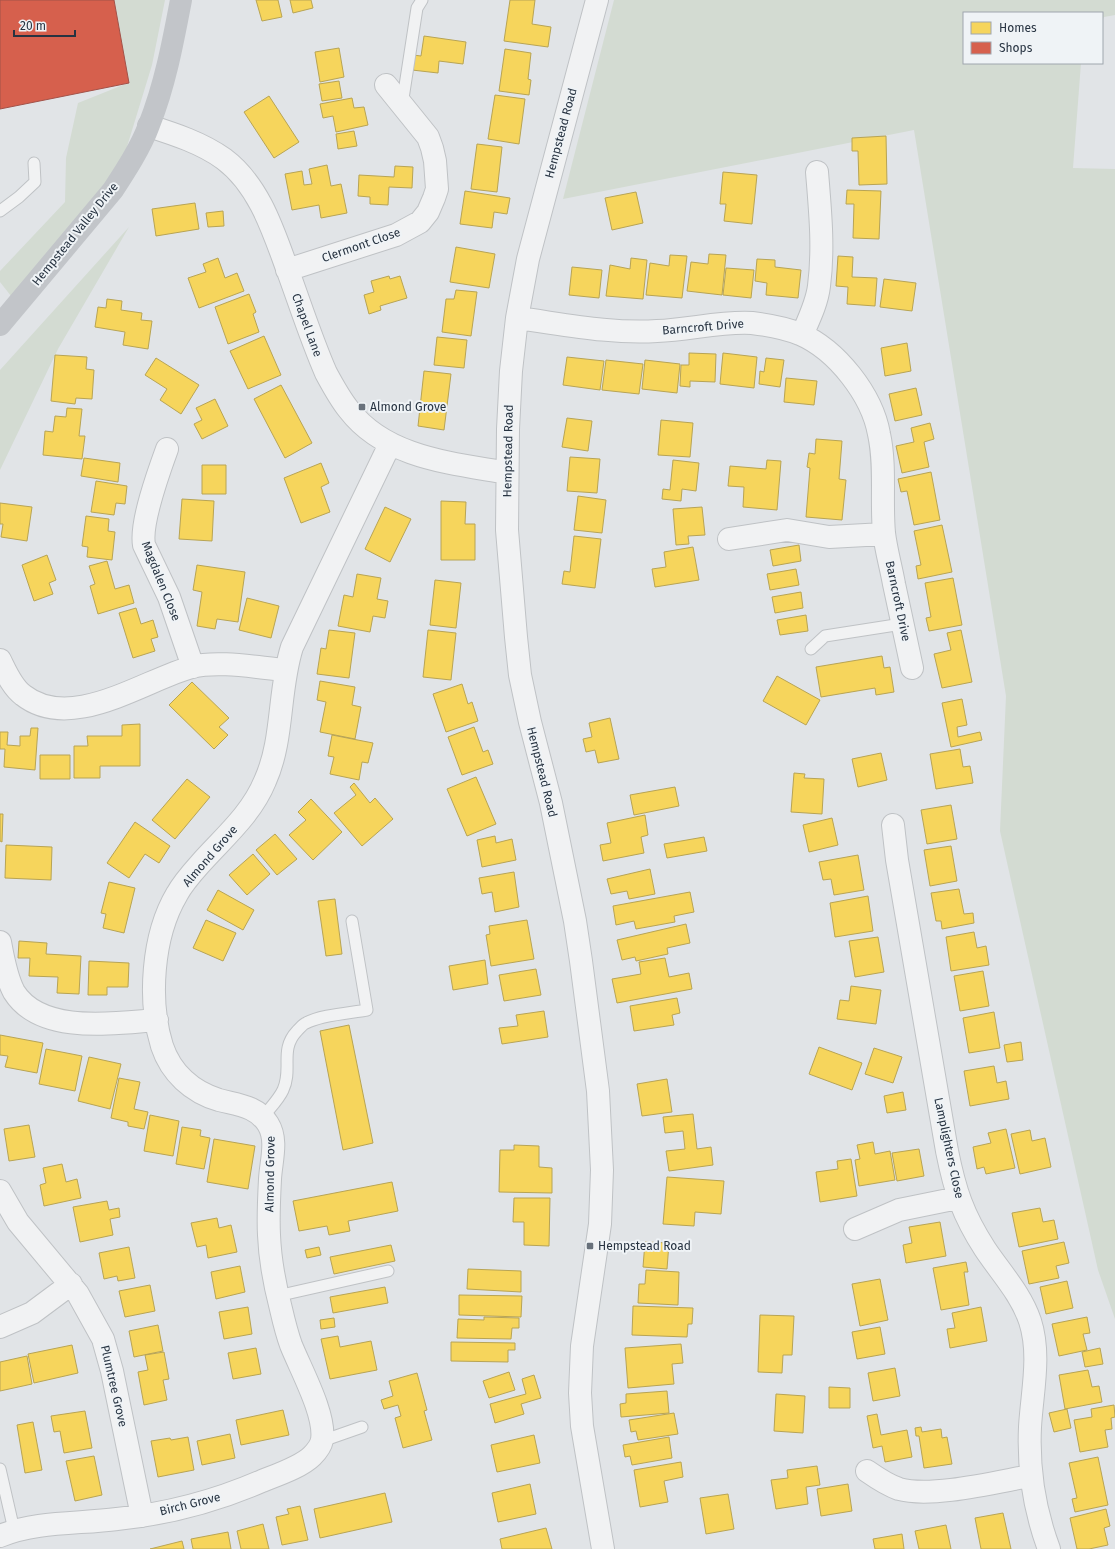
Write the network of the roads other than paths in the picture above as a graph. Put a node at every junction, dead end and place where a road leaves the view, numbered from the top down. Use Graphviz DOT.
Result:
graph roads {
  1 [pos="181,0"];
  2 [pos="422,0"];
  3 [pos="597,0"];
  4 [pos="386,85"];
  5 [pos="402,106"];
  6 [pos="149,126"];
  7 [pos="34,163"];
  8 [pos="817,172"];
  9 [pos="0,211"];
  10 [pos="287,270"];
  11 [pos="517,318"];
  12 [pos="0,325"];
  13 [pos="802,335"];
  14 [pos="390,444"];
  15 [pos="167,449"];
  16 [pos="507,473"];
  17 [pos="884,534"];
  18 [pos="729,539"];
  19 [pos="902,624"];
  20 [pos="812,649"];
  21 [pos="0,660"];
  22 [pos="193,667"];
  23 [pos="912,668"];
  24 [pos="286,670"];
  25 [pos="893,824"];
  26 [pos="352,921"];
  27 [pos="0,942"];
  28 [pos="157,1020"];
  29 [pos="263,1117"];
  30 [pos="0,1191"];
  31 [pos="958,1198"];
  32 [pos="855,1229"];
  33 [pos="388,1271"];
  34 [pos="71,1284"];
  35 [pos="277,1296"];
  36 [pos="0,1327"];
  37 [pos="362,1427"];
  38 [pos="322,1441"];
  39 [pos="0,1469"];
  40 [pos="867,1471"];
  41 [pos="1030,1476"];
  42 [pos="142,1516"];
  43 [pos="7,1533"];
  44 [pos="603,1549"];
  45 [pos="1049,1549"];
  1 -- 6 [label="street, Hempstead Valley Drive"];
  2 -- 5 [label="lane"];
  3 -- 11 [label="street, Hempstead Road"];
  4 -- 5 [label="street, Clermont Close"];
  5 -- 10 [label="street, Clermont Close"];
  6 -- 10 [label="street, Chapel Lane"];
  6 -- 12 [label="street, Hempstead Valley Drive"];
  7 -- 9 [label="lane"];
  8 -- 13 [label="street"];
  10 -- 14 [label="street, Chapel Lane"];
  11 -- 13 [label="street, Barncroft Drive"];
  11 -- 16 [label="street, Hempstead Road"];
  13 -- 17 [label="street, Barncroft Drive"];
  14 -- 16 [label="street, Chapel Lane"];
  14 -- 24 [label="street, Almond Grove"];
  15 -- 22 [label="street, Magdalen Close"];
  16 -- 44 [label="street, Hempstead Road"];
  17 -- 18 [label="street"];
  17 -- 19 [label="street, Barncroft Drive"];
  19 -- 20 [label="lane"];
  19 -- 23 [label="street, Barncroft Drive"];
  21 -- 22 [label="street"];
  22 -- 24 [label="street"];
  24 -- 28 [label="street, Almond Grove"];
  25 -- 31 [label="street, Lamplighters Close"];
  26 -- 29 [label="lane"];
  27 -- 28 [label="street"];
  28 -- 29 [label="street, Almond Grove"];
  29 -- 35 [label="street, Almond Grove"];
  30 -- 34 [label="street, Plumtree Grove"];
  31 -- 32 [label="street"];
  31 -- 41 [label="street, Lamplighters Close"];
  33 -- 35 [label="lane"];
  34 -- 36 [label="street"];
  34 -- 42 [label="street, Plumtree Grove"];
  35 -- 38 [label="street, Almond Grove"];
  37 -- 38 [label="lane"];
  38 -- 42 [label="street, Birch Grove"];
  39 -- 43 [label="lane"];
  40 -- 41 [label="street"];
  41 -- 45 [label="street, Lamplighters Close"];
  42 -- 43 [label="street, Birch Grove"];
}
